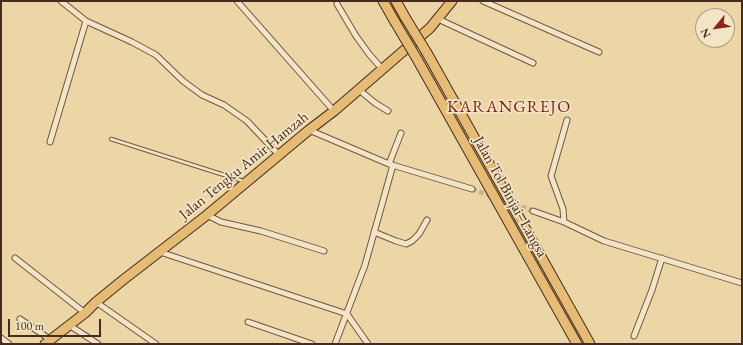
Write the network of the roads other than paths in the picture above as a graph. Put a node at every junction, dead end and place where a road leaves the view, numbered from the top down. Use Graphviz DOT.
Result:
graph roads {
  1 [pos="61,1"];
  2 [pos="237,1"];
  3 [pos="383,1"];
  4 [pos="396,1"];
  5 [pos="452,1"];
  6 [pos="483,1"];
  7 [pos="337,4"];
  8 [pos="438,19"];
  9 [pos="86,21"];
  10 [pos="599,52"];
  11 [pos="533,63"];
  12 [pos="383,70"];
  13 [pos="358,90"];
  14 [pos="334,111"];
  15 [pos="388,111"];
  16 [pos="567,120"];
  17 [pos="309,130"];
  18 [pos="401,133"];
  19 [pos="111,139"];
  20 [pos="50,142"];
  21 [pos="279,155"];
  22 [pos="391,164"];
  23 [pos="245,182"];
  24 [pos="472,189"];
  25 [pos="532,211"];
  26 [pos="207,215"];
  27 [pos="427,220"];
  28 [pos="564,222"];
  29 [pos="374,232"];
  30 [pos="324,251"];
  31 [pos="160,252"];
  32 [pos="15,258"];
  33 [pos="662,258"];
  34 [pos="742,283"];
  35 [pos="96,302"];
  36 [pos="85,313"];
  37 [pos="347,314"];
  38 [pos="20,319"];
  39 [pos="248,322"];
  40 [pos="69,325"];
  41 [pos="634,336"];
  42 [pos="1,338"];
  43 [pos="48,342"];
  44 [pos="10,344"];
  45 [pos="98,344"];
  46 [pos="156,344"];
  47 [pos="312,344"];
  48 [pos="335,344"];
  49 [pos="368,344"];
  50 [pos="577,344"];
  51 [pos="590,344"];
  1 -- 9 [label="street"];
  2 -- 14 [label="street"];
  3 -- 50 [label="highway, Jalan Tol Binjai–Langsa, bridge"];
  4 -- 51 [label="highway, Jalan Tol Binjai–Langsa, bridge"];
  5 -- 8 [label="highway, Jalan Tengku Amir Hamzah"];
  6 -- 10 [label="street"];
  7 -- 12 [label="street"];
  8 -- 11 [label="street"];
  8 -- 12 [label="highway, Jalan Tengku Amir Hamzah"];
  9 -- 20 [label="street"];
  9 -- 21 [label="street"];
  12 -- 13 [label="highway, Jalan Tengku Amir Hamzah"];
  13 -- 14 [label="highway, Jalan Tengku Amir Hamzah"];
  13 -- 15 [label="street"];
  14 -- 17 [label="highway, Jalan Tengku Amir Hamzah"];
  16 -- 28 [label="street"];
  17 -- 21 [label="highway, Jalan Tengku Amir Hamzah"];
  17 -- 22 [label="street"];
  18 -- 22 [label="street"];
  19 -- 23 [label="lane"];
  21 -- 23 [label="highway, Jalan Tengku Amir Hamzah"];
  22 -- 24 [label="street"];
  22 -- 29 [label="street"];
  23 -- 26 [label="highway, Jalan Tengku Amir Hamzah"];
  25 -- 28 [label="street"];
  26 -- 30 [label="street"];
  26 -- 31 [label="highway, Jalan Tengku Amir Hamzah"];
  27 -- 29 [label="street"];
  28 -- 33 [label="street"];
  29 -- 37 [label="street"];
  31 -- 35 [label="highway, Jalan Tengku Amir Hamzah"];
  31 -- 37 [label="street"];
  32 -- 36 [label="street"];
  33 -- 34 [label="street"];
  33 -- 41 [label="street"];
  35 -- 36 [label="highway, Jalan Tengku Amir Hamzah"];
  35 -- 46 [label="street"];
  36 -- 40 [label="highway, Jalan Tengku Amir Hamzah"];
  37 -- 48 [label="street"];
  37 -- 49 [label="street"];
  38 -- 43 [label="street"];
  39 -- 47 [label="street"];
  40 -- 43 [label="highway, Jalan Tengku Amir Hamzah"];
  40 -- 45 [label="street"];
  42 -- 44 [label="street"];
}
